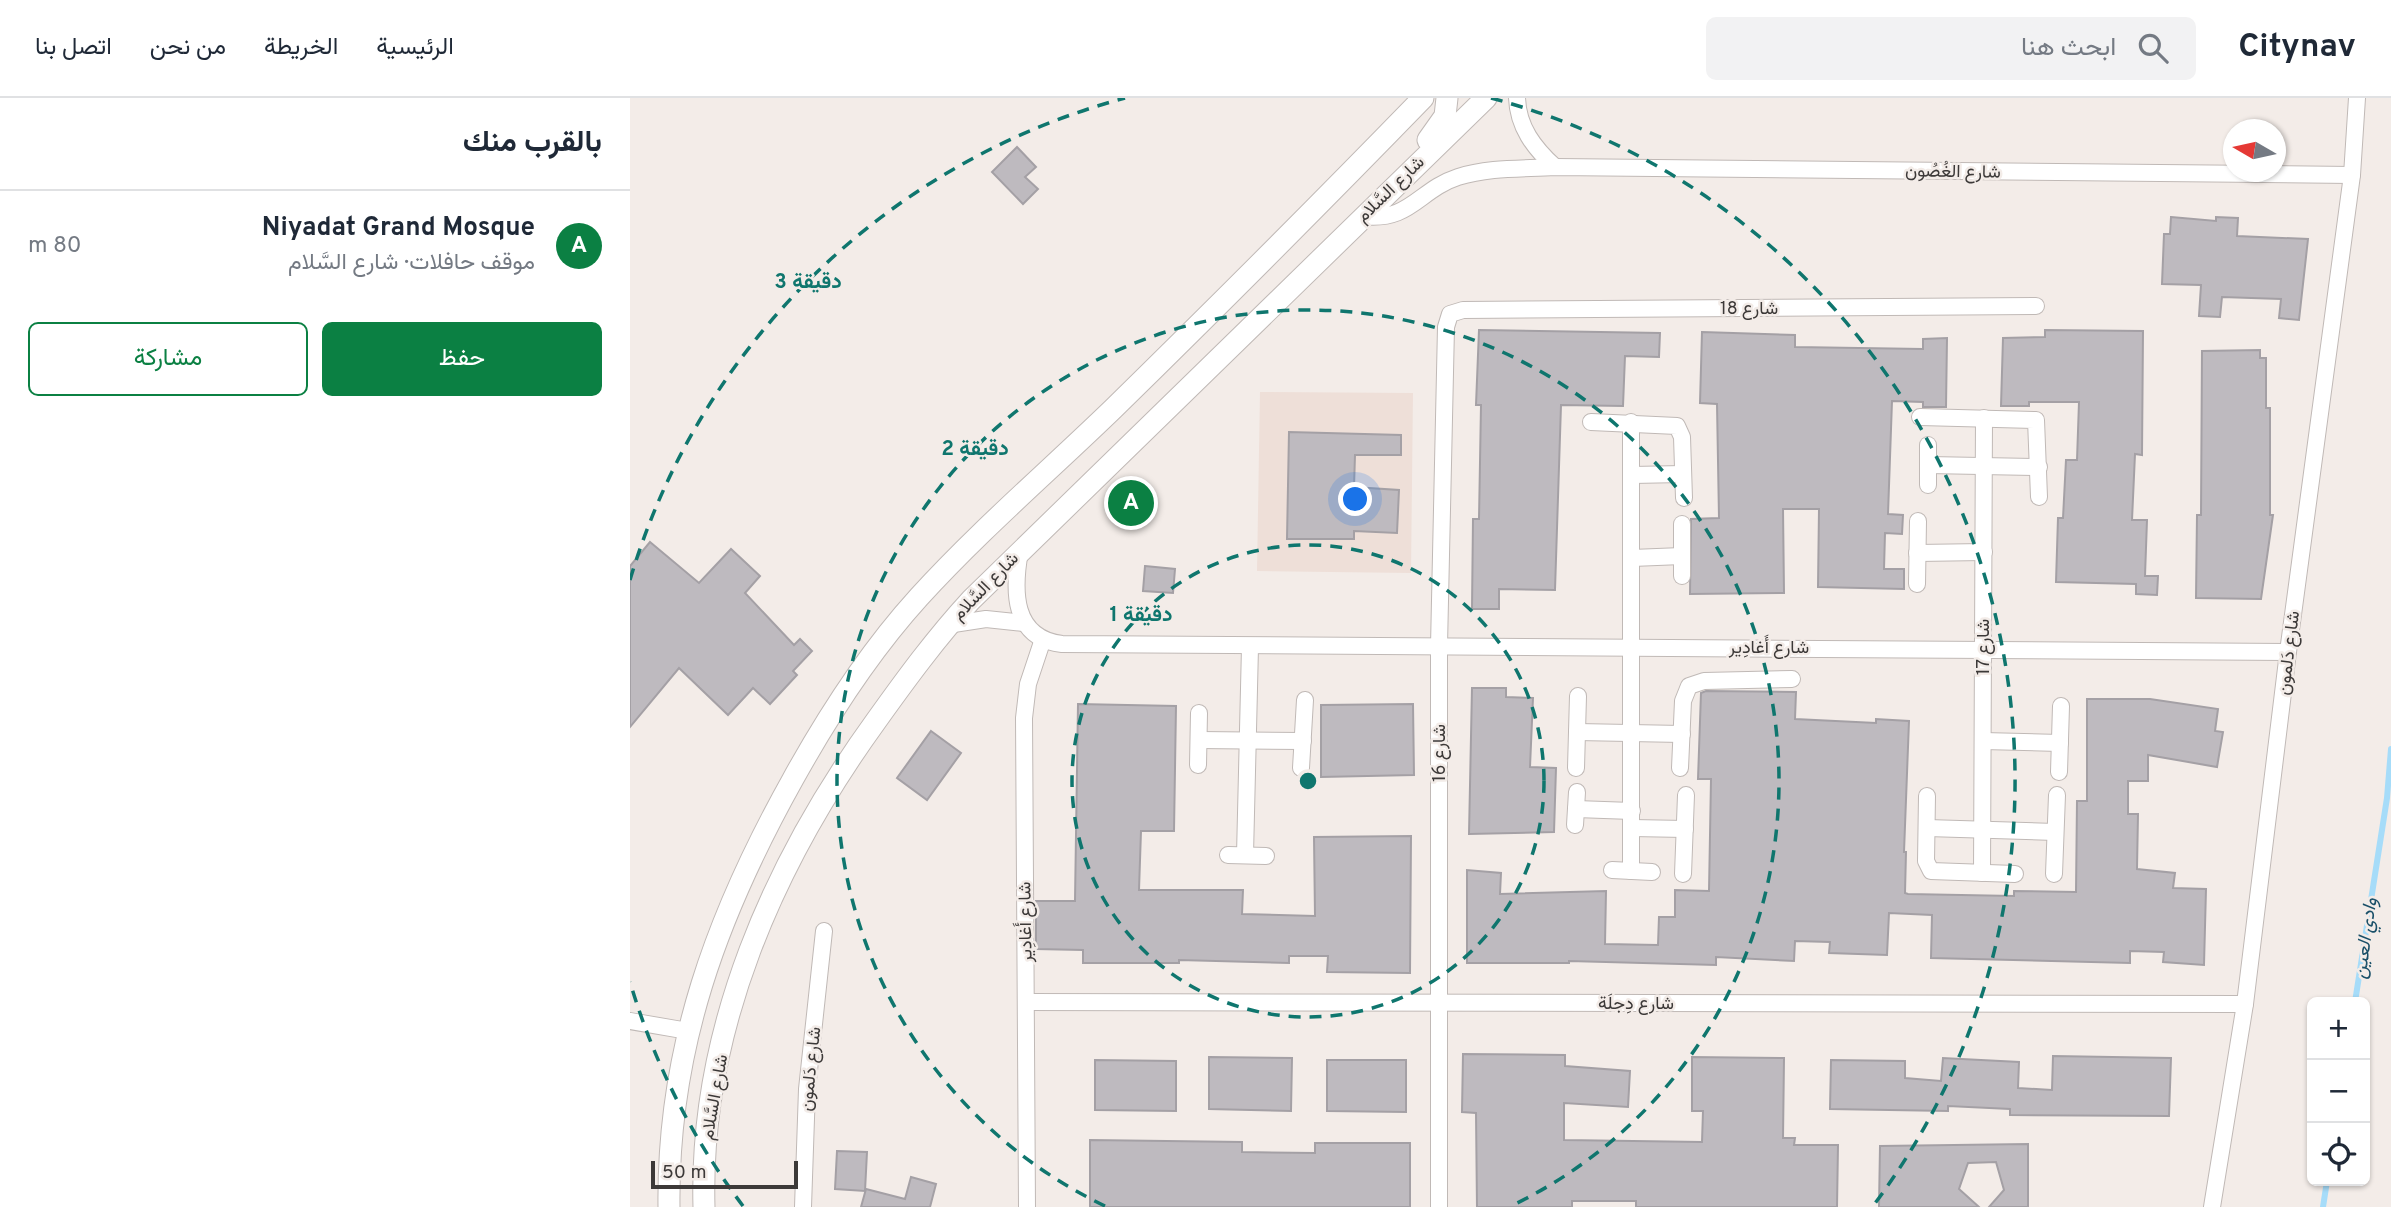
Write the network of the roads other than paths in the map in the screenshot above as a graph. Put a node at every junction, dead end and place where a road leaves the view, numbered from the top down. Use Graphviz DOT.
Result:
graph roads {
  1 [pos="1423,98"];
  2 [pos="1447,98"];
  3 [pos="1486,98"];
  4 [pos="1517,98"];
  5 [pos="2357,98"];
  6 [pos="1417,163"];
  7 [pos="1555,167"];
  8 [pos="2352,175"];
  9 [pos="1362,216"];
  10 [pos="2036,306"];
  11 [pos="1463,310"];
  12 [pos="1920,417"];
  13 [pos="1984,418"];
  14 [pos="1591,422"];
  15 [pos="1631,422"];
  16 [pos="1928,445"];
  17 [pos="1928,465"];
  18 [pos="1984,466"];
  19 [pos="2039,467"];
  20 [pos="1683,474"];
  21 [pos="1632,475"];
  22 [pos="1928,485"];
  23 [pos="2039,497"];
  24 [pos="1684,498"];
  25 [pos="1918,521"];
  26 [pos="1682,524"];
  27 [pos="1021,549"];
  28 [pos="1983,552"];
  29 [pos="1917,553"];
  30 [pos="1682,556"];
  31 [pos="1632,558"];
  32 [pos="1682,576"];
  33 [pos="1917,584"];
  34 [pos="1024,623"];
  35 [pos="947,625"];
  36 [pos="1043,639"];
  37 [pos="1439,646"];
  38 [pos="1633,646"];
  39 [pos="1250,647"];
  40 [pos="1984,648"];
  41 [pos="2288,652"];
  42 [pos="1792,679"];
  43 [pos="1578,696"];
  44 [pos="1305,700"];
  45 [pos="2061,706"];
  46 [pos="1199,713"];
  47 [pos="1577,732"];
  48 [pos="1632,732"];
  49 [pos="1682,734"];
  50 [pos="1199,740"];
  51 [pos="1248,741"];
  52 [pos="1303,741"];
  53 [pos="1983,741"];
  54 [pos="2060,743"];
  55 [pos="1198,765"];
  56 [pos="1301,768"];
  57 [pos="1576,768"];
  58 [pos="1680,768"];
  59 [pos="2059,772"];
  60 [pos="1577,792"];
  61 [pos="2057,794"];
  62 [pos="1686,795"];
  63 [pos="1927,796"];
  64 [pos="1632,811"];
  65 [pos="1632,828"];
  66 [pos="1927,828"];
  67 [pos="1685,829"];
  68 [pos="1982,830"];
  69 [pos="2055,832"];
  70 [pos="1228,855"];
  71 [pos="1245,855"];
  72 [pos="1266,856"];
  73 [pos="1612,870"];
  74 [pos="1632,871"];
  75 [pos="1652,872"];
  76 [pos="1982,873"];
  77 [pos="1683,874"];
  78 [pos="2015,874"];
  79 [pos="2054,874"];
  80 [pos="824,931"];
  81 [pos="1027,1002"];
  82 [pos="1437,1003"];
  83 [pos="2245,1004"];
  84 [pos="630,1021"];
  85 [pos="688,1031"];
  86 [pos="668,1207"];
  87 [pos="704,1207"];
  88 [pos="803,1207"];
  89 [pos="1027,1207"];
  90 [pos="1439,1207"];
  91 [pos="2212,1207"];
  1 -- 85 [label="street, شارع السَّلام"];
  2 -- 6 [label="street"];
  3 -- 6 [label="street, شارع السَّلام"];
  4 -- 7 [label="street"];
  5 -- 8 [label="street, شارع دَلمون"];
  6 -- 9 [label="street, شارع السَّلام"];
  7 -- 8 [label="street, شارع الغُصُون"];
  7 -- 9 [label="street, شارع الغُصُون"];
  8 -- 41 [label="street, شارع دَلمون"];
  9 -- 27 [label="street, شارع السَّلام"];
  10 -- 11 [label="street, شارع 18"];
  11 -- 37 [label="street, شارع 16"];
  12 -- 13 [label="street"];
  13 -- 18 [label="street, شارع 17"];
  13 -- 19 [label="street"];
  14 -- 15 [label="street"];
  15 -- 20 [label="street"];
  15 -- 21 [label="street"];
  16 -- 17 [label="street"];
  17 -- 18 [label="street"];
  17 -- 22 [label="street"];
  18 -- 19 [label="street"];
  18 -- 28 [label="street, شارع 17"];
  19 -- 23 [label="street"];
  20 -- 21 [label="street"];
  20 -- 24 [label="street"];
  21 -- 31 [label="street"];
  25 -- 29 [label="street"];
  26 -- 30 [label="street"];
  27 -- 34 [label="street"];
  27 -- 35 [label="street, شارع السَّلام"];
  28 -- 29 [label="street"];
  28 -- 40 [label="street, شارع 17"];
  29 -- 33 [label="street"];
  30 -- 31 [label="street"];
  30 -- 32 [label="street"];
  31 -- 38 [label="street"];
  34 -- 35 [label="street"];
  34 -- 36 [label="street"];
  35 -- 87 [label="street, شارع السَّلام"];
  36 -- 39 [label="street, شارع أَغادِير"];
  36 -- 81 [label="street, شارع أَغادِير"];
  37 -- 38 [label="street, شارع أَغادِير"];
  37 -- 39 [label="street, شارع أَغادِير"];
  37 -- 82 [label="street, شارع 16"];
  38 -- 40 [label="street, شارع أَغادِير"];
  38 -- 48 [label="street"];
  39 -- 51 [label="street"];
  40 -- 41 [label="street, شارع أَغادِير"];
  40 -- 53 [label="street, شارع 17"];
  41 -- 83 [label="street, شارع دَلمون"];
  42 -- 49 [label="street"];
  43 -- 47 [label="street"];
  44 -- 52 [label="street"];
  45 -- 54 [label="street"];
  46 -- 50 [label="street"];
  47 -- 48 [label="street"];
  47 -- 57 [label="street"];
  48 -- 49 [label="street"];
  48 -- 64 [label="street"];
  49 -- 58 [label="street"];
  50 -- 51 [label="street"];
  50 -- 55 [label="street"];
  51 -- 52 [label="street"];
  51 -- 71 [label="street"];
  52 -- 56 [label="street"];
  53 -- 54 [label="street"];
  53 -- 68 [label="street, شارع 17"];
  54 -- 59 [label="street"];
  60 -- 64 [label="street"];
  61 -- 69 [label="street"];
  62 -- 67 [label="street"];
  63 -- 66 [label="street"];
  64 -- 65 [label="street"];
  65 -- 67 [label="street"];
  65 -- 74 [label="street"];
  66 -- 68 [label="street"];
  66 -- 76 [label="street"];
  67 -- 77 [label="street"];
  68 -- 69 [label="street"];
  68 -- 76 [label="street, شارع 17"];
  69 -- 79 [label="street"];
  70 -- 71 [label="street"];
  71 -- 72 [label="street"];
  73 -- 74 [label="street"];
  74 -- 75 [label="street"];
  76 -- 78 [label="street"];
  80 -- 88 [label="street, شارع دَلمون"];
  81 -- 82 [label="street, شارع دِجلَة"];
  81 -- 89 [label="street, شارع أَغادِير"];
  82 -- 83 [label="street, شارع دِجلَة"];
  82 -- 90 [label="street, شارع 16"];
  83 -- 91 [label="street, شارع دَلمون"];
  84 -- 85 [label="street"];
  85 -- 86 [label="street, شارع السَّلام"];
}
